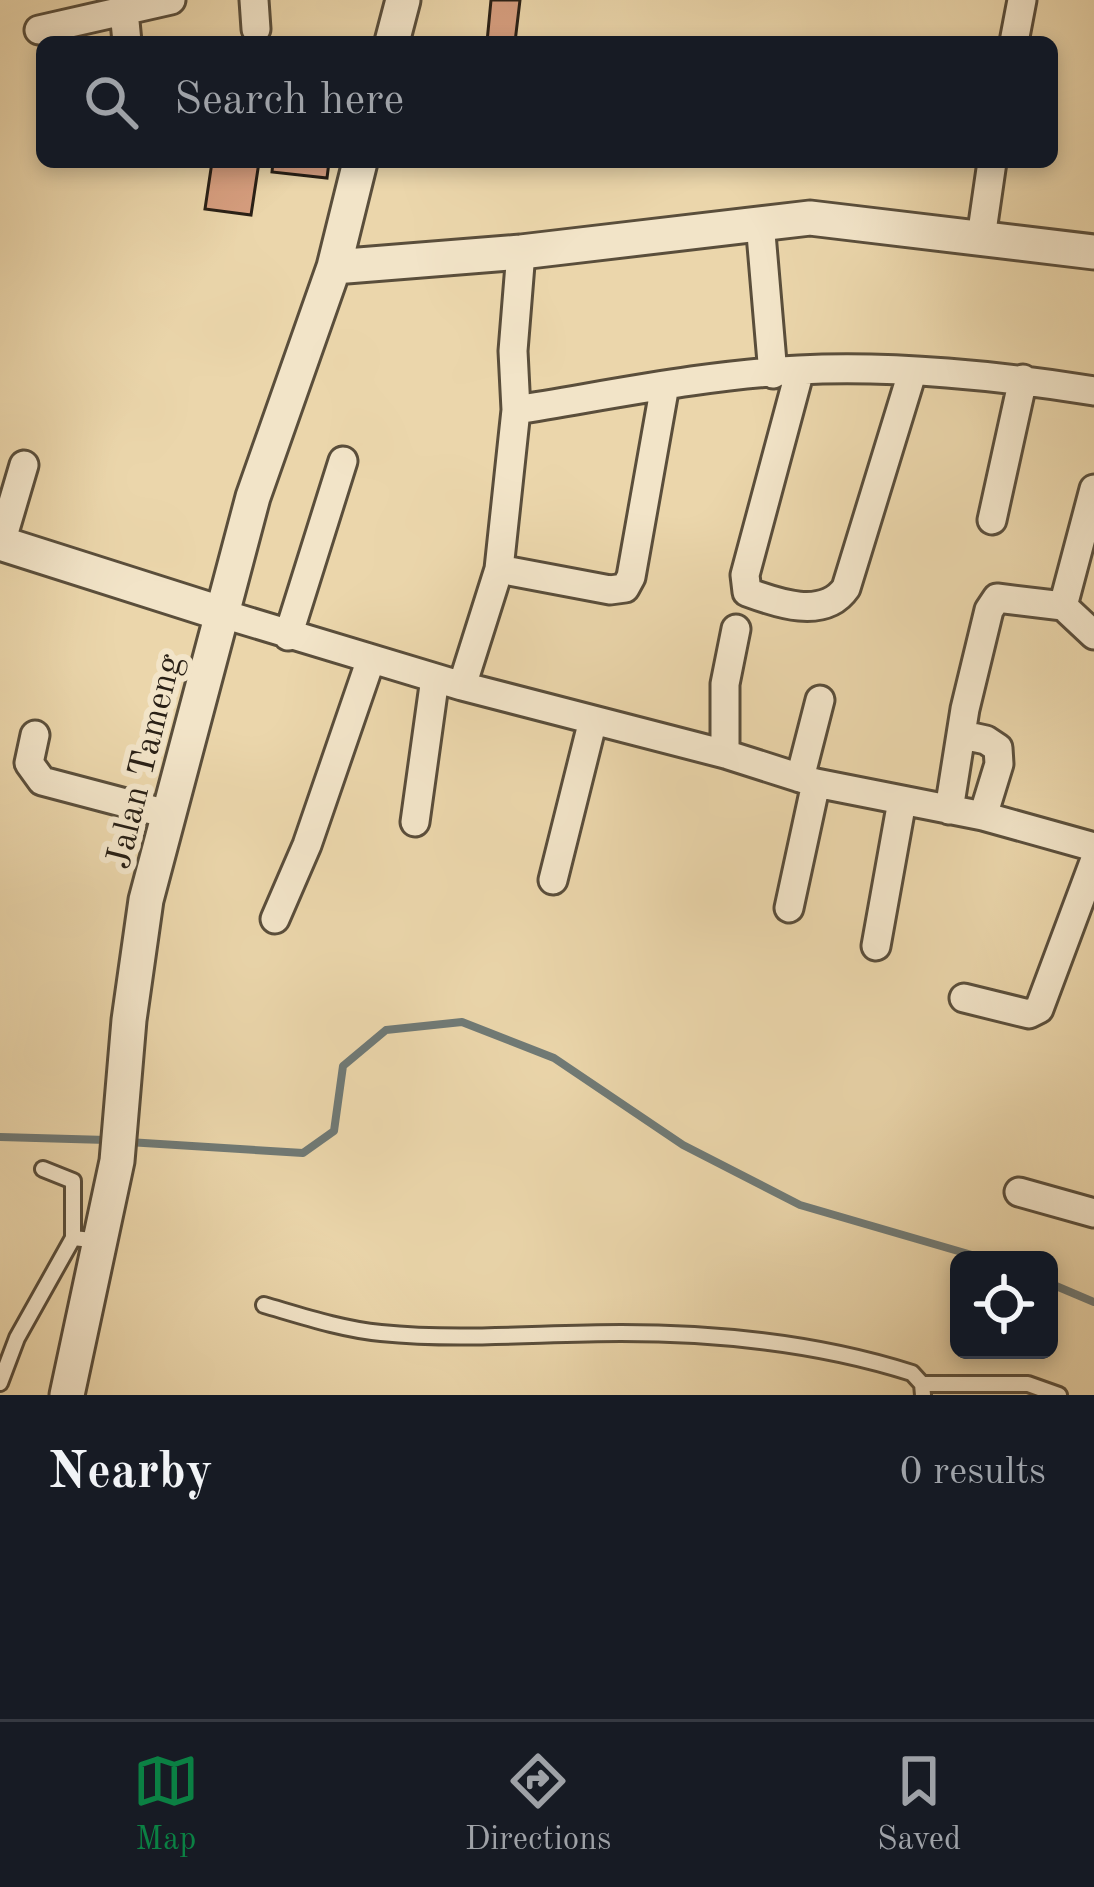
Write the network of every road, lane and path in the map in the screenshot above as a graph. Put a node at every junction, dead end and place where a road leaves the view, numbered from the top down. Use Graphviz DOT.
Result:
graph roads {
  1 [pos="171,0"];
  2 [pos="254,0"];
  3 [pos="403,0"];
  4 [pos="1022,0"];
  5 [pos="124,10"];
  6 [pos="256,29"];
  7 [pos="39,31"];
  8 [pos="126,36"];
  9 [pos="394,36"];
  10 [pos="1014,36"];
  11 [pos="359,168"];
  12 [pos="991,168"];
  13 [pos="760,222"];
  14 [pos="981,238"];
  15 [pos="521,252"];
  16 [pos="1094,252"];
  17 [pos="334,267"];
  18 [pos="786,372"];
  19 [pos="912,374"];
  20 [pos="1023,380"];
  21 [pos="665,385"];
  22 [pos="1094,391"];
  23 [pos="516,410"];
  24 [pos="343,461"];
  25 [pos="24,465"];
  26 [pos="1094,488"];
  27 [pos="992,520"];
  28 [pos="0,543"];
  29 [pos="500,568"];
  30 [pos="1064,606"];
  31 [pos="220,613"];
  32 [pos="736,629"];
  33 [pos="1094,635"];
  34 [pos="288,636"];
  35 [pos="371,658"];
  36 [pos="449,682"];
  37 [pos="820,700"];
  38 [pos="593,720"];
  39 [pos="34,735"];
  40 [pos="964,735"];
  41 [pos="725,754"];
  42 [pos="808,781"];
  43 [pos="902,801"];
  44 [pos="949,810"];
  45 [pos="171,815"];
  46 [pos="983,816"];
  47 [pos="415,822"];
  48 [pos="1094,847"];
  49 [pos="1094,862"];
  50 [pos="553,880"];
  51 [pos="789,908"];
  52 [pos="275,919"];
  53 [pos="876,946"];
  54 [pos="964,998"];
  55 [pos="43,1169"];
  56 [pos="1019,1192"];
  57 [pos="1094,1213"];
  58 [pos="87,1239"];
  59 [pos="264,1305"];
  60 [pos="0,1383"];
  61 [pos="923,1389"];
  62 [pos="68,1395"];
  63 [pos="1059,1395"];
  1 -- 5 [label="street"];
  2 -- 6 [label="street"];
  3 -- 9 [label="street"];
  4 -- 10 [label="street"];
  5 -- 7 [label="street"];
  5 -- 8 [label="street"];
  11 -- 17 [label="street, Jalan Tameng"];
  12 -- 14 [label="street"];
  13 -- 14 [label="street"];
  13 -- 15 [label="street"];
  13 -- 18 [label="street"];
  14 -- 16 [label="street"];
  15 -- 17 [label="street"];
  15 -- 23 [label="street"];
  17 -- 31 [label="street, Jalan Tameng"];
  18 -- 19 [label="street"];
  18 -- 19 [label="street"];
  18 -- 21 [label="street"];
  19 -- 20 [label="street"];
  20 -- 22 [label="street"];
  20 -- 27 [label="street"];
  21 -- 23 [label="street"];
  21 -- 29 [label="street"];
  23 -- 29 [label="street"];
  24 -- 34 [label="street"];
  25 -- 28 [label="street"];
  26 -- 30 [label="street"];
  28 -- 31 [label="street"];
  29 -- 36 [label="street"];
  30 -- 33 [label="street"];
  30 -- 40 [label="street"];
  31 -- 34 [label="street"];
  31 -- 45 [label="street, Jalan Tameng"];
  32 -- 41 [label="street"];
  34 -- 35 [label="street"];
  35 -- 36 [label="street"];
  35 -- 52 [label="street"];
  36 -- 38 [label="street"];
  36 -- 47 [label="street"];
  37 -- 42 [label="street"];
  38 -- 41 [label="street"];
  38 -- 50 [label="street"];
  39 -- 45 [label="street"];
  40 -- 44 [label="street"];
  40 -- 46 [label="street"];
  41 -- 42 [label="street"];
  42 -- 43 [label="street"];
  42 -- 51 [label="street"];
  43 -- 44 [label="street"];
  43 -- 53 [label="street"];
  44 -- 46 [label="street"];
  45 -- 58 [label="street, Jalan Tameng"];
  46 -- 48 [label="street"];
  49 -- 54 [label="street"];
  55 -- 58 [label="lane"];
  56 -- 57 [label="street"];
  58 -- 60 [label="lane"];
  58 -- 62 [label="street, Jalan Tameng"];
  59 -- 61 [label="lane"];
  61 -- 63 [label="lane"];
}
